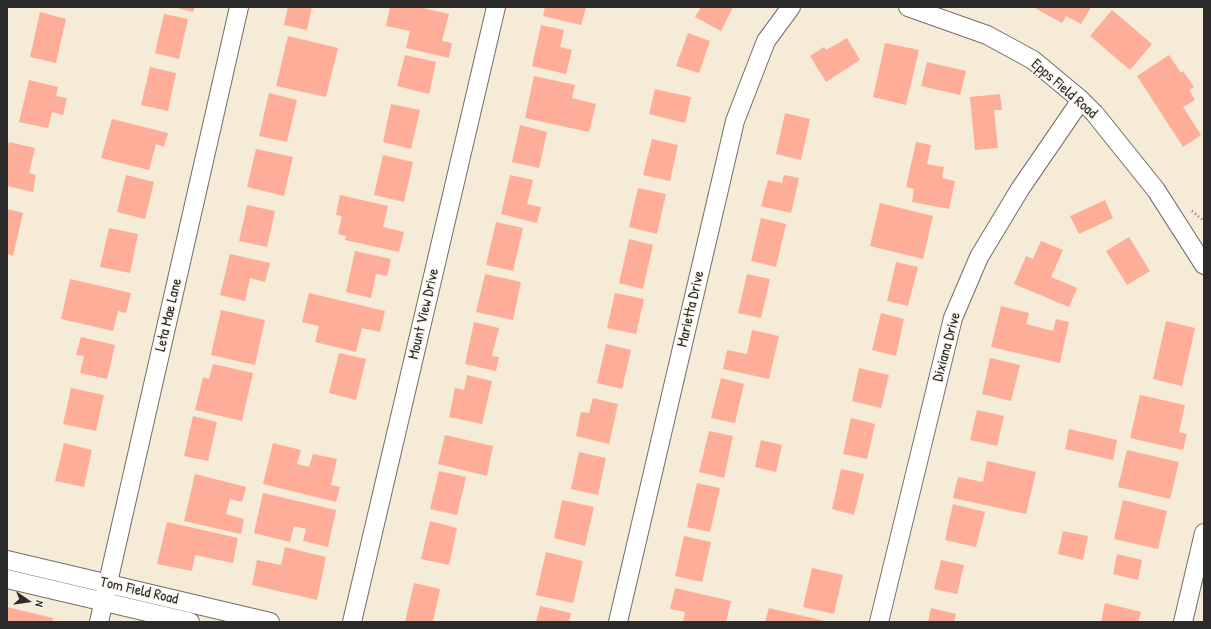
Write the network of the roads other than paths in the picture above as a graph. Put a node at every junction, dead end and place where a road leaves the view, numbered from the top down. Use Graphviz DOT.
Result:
graph roads {
  1 [pos="239,7"];
  2 [pos="496,7"];
  3 [pos="791,7"];
  4 [pos="908,7"];
  5 [pos="1080,100"];
  6 [pos="1204,265"];
  7 [pos="1204,533"];
  8 [pos="7,560"];
  9 [pos="7,579"];
  10 [pos="108,584"];
  11 [pos="103,602"];
  12 [pos="99,622"];
  13 [pos="190,622"];
  14 [pos="270,622"];
  15 [pos="352,622"];
  16 [pos="618,622"];
  17 [pos="879,622"];
  18 [pos="1183,622"];
  1 -- 10 [label="street, Leta Mae Lane"];
  2 -- 15 [label="street, Mount View Drive"];
  3 -- 16 [label="street, Marietta Drive"];
  4 -- 5 [label="street, Epps Field Road"];
  5 -- 6 [label="street, Epps Field Road"];
  5 -- 17 [label="street, Dixiana Drive"];
  7 -- 18 [label="street"];
  8 -- 10 [label="street, Tom Field Road"];
  9 -- 11 [label="street, Tom Field Road"];
  10 -- 11 [label="street, Leta Mae Lane"];
  10 -- 14 [label="street, Tom Field Road"];
  11 -- 12 [label="street, Leta Mae Lane"];
  11 -- 13 [label="street, Tom Field Road"];
}
